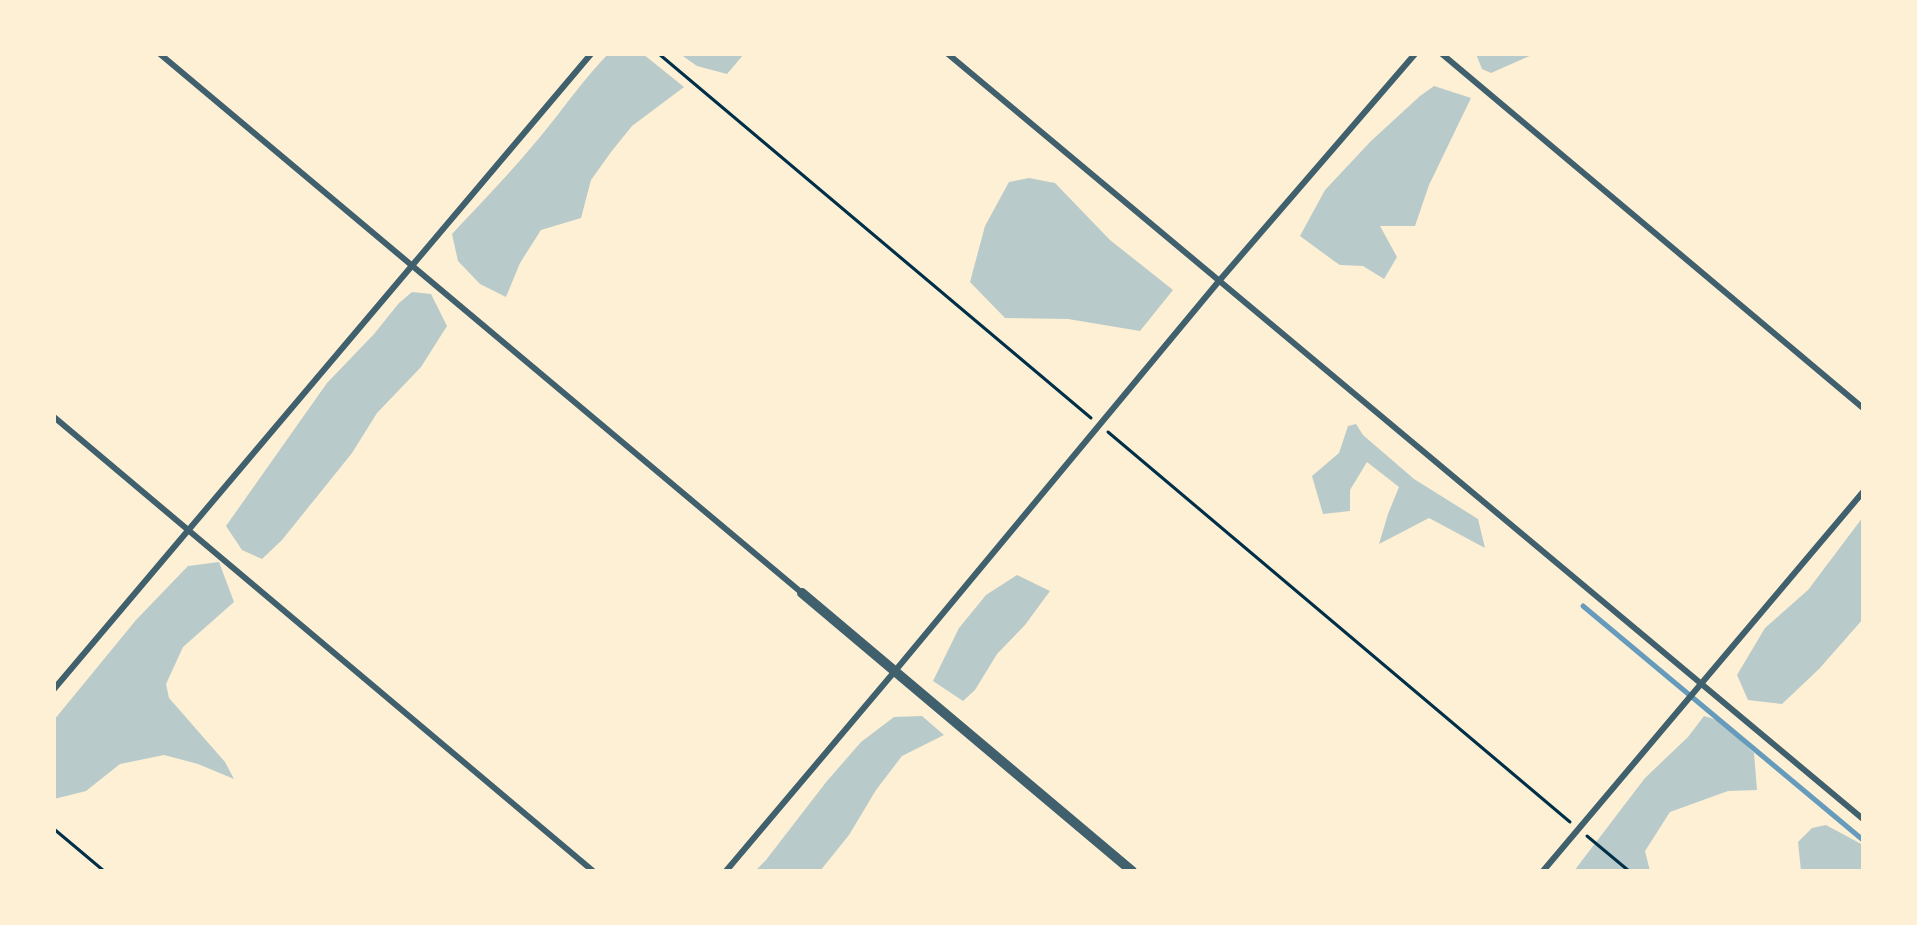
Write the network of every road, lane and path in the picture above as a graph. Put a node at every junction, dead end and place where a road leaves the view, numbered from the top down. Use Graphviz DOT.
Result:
graph roads {
  1 [pos="160,54"];
  2 [pos="591,54"];
  3 [pos="658,54"];
  4 [pos="948,54"];
  5 [pos="1415,54"];
  6 [pos="1442,54"];
  7 [pos="412,266"];
  8 [pos="1219,281"];
  9 [pos="1863,408"];
  10 [pos="54,417"];
  11 [pos="1100,425"];
  12 [pos="1863,492"];
  13 [pos="188,531"];
  14 [pos="802,593"];
  15 [pos="895,671"];
  16 [pos="1701,684"];
  17 [pos="54,688"];
  18 [pos="1863,819"];
  19 [pos="54,828"];
  20 [pos="1579,829"];
  21 [pos="104,871"];
  22 [pos="593,871"];
  23 [pos="726,871"];
  24 [pos="1132,871"];
  25 [pos="1544,871"];
  26 [pos="1629,871"];
  1 -- 7 [label="street"];
  2 -- 7 [label="street"];
  3 -- 11 [label="path"];
  4 -- 8 [label="street"];
  5 -- 8 [label="street"];
  6 -- 9 [label="street"];
  7 -- 13 [label="street"];
  7 -- 14 [label="street"];
  8 -- 11 [label="street"];
  8 -- 16 [label="street"];
  10 -- 13 [label="street"];
  11 -- 15 [label="street"];
  11 -- 20 [label="path"];
  12 -- 16 [label="street"];
  13 -- 17 [label="street"];
  13 -- 22 [label="street"];
  14 -- 15 [label="street"];
  15 -- 23 [label="street"];
  15 -- 24 [label="street"];
  16 -- 18 [label="street"];
  16 -- 20 [label="street"];
  19 -- 21 [label="path"];
  20 -- 25 [label="street"];
  20 -- 26 [label="path"];
}
